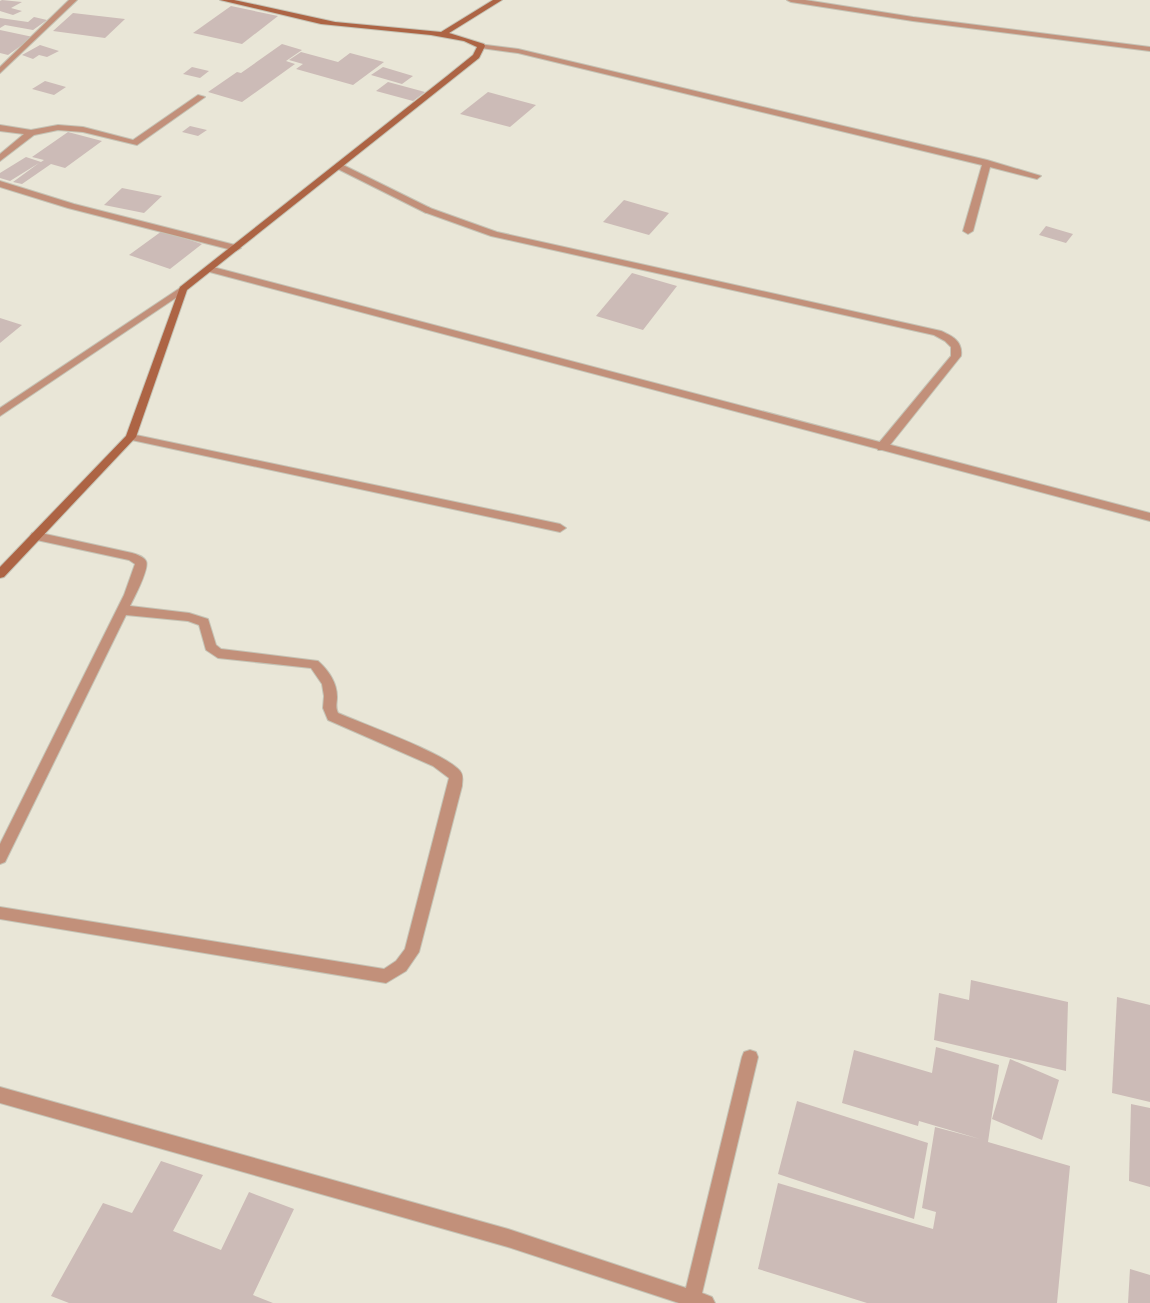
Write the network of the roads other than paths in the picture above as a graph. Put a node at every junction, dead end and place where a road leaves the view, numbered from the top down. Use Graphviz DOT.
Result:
graph roads {
  1 [pos="73,0"];
  2 [pos="224,0"];
  3 [pos="498,0"];
  4 [pos="791,0"];
  5 [pos="442,34"];
  6 [pos="481,46"];
  7 [pos="1150,49"];
  8 [pos="0,71"];
  9 [pos="201,97"];
  10 [pos="0,128"];
  11 [pos="31,132"];
  12 [pos="0,158"];
  13 [pos="987,164"];
  14 [pos="339,166"];
  15 [pos="1037,176"];
  16 [pos="0,184"];
  17 [pos="968,231"];
  18 [pos="236,248"];
  19 [pos="209,269"];
  20 [pos="183,289"];
  21 [pos="0,413"];
  22 [pos="130,437"];
  23 [pos="882,447"];
  24 [pos="1150,518"];
  25 [pos="560,528"];
  26 [pos="36,536"];
  27 [pos="0,574"];
  28 [pos="122,610"];
  29 [pos="0,858"];
  30 [pos="0,913"];
  31 [pos="750,1056"];
  32 [pos="0,1095"];
  33 [pos="699,1301"];
  1 -- 8 [label="street"];
  2 -- 5 [label="street"];
  3 -- 5 [label="street"];
  4 -- 7 [label="street"];
  5 -- 6 [label="street"];
  6 -- 13 [label="street"];
  6 -- 14 [label="street"];
  9 -- 11 [label="street"];
  10 -- 11 [label="street"];
  11 -- 12 [label="street"];
  13 -- 15 [label="street"];
  13 -- 17 [label="street"];
  14 -- 18 [label="street"];
  14 -- 23 [label="street"];
  16 -- 18 [label="street"];
  18 -- 19 [label="street"];
  19 -- 20 [label="street"];
  19 -- 23 [label="street"];
  20 -- 21 [label="street"];
  20 -- 22 [label="street"];
  22 -- 25 [label="street"];
  22 -- 26 [label="street"];
  23 -- 24 [label="street"];
  26 -- 27 [label="street"];
  26 -- 28 [label="street"];
  28 -- 29 [label="street"];
  28 -- 30 [label="street"];
  31 -- 33 [label="street"];
  32 -- 33 [label="street"];
}
